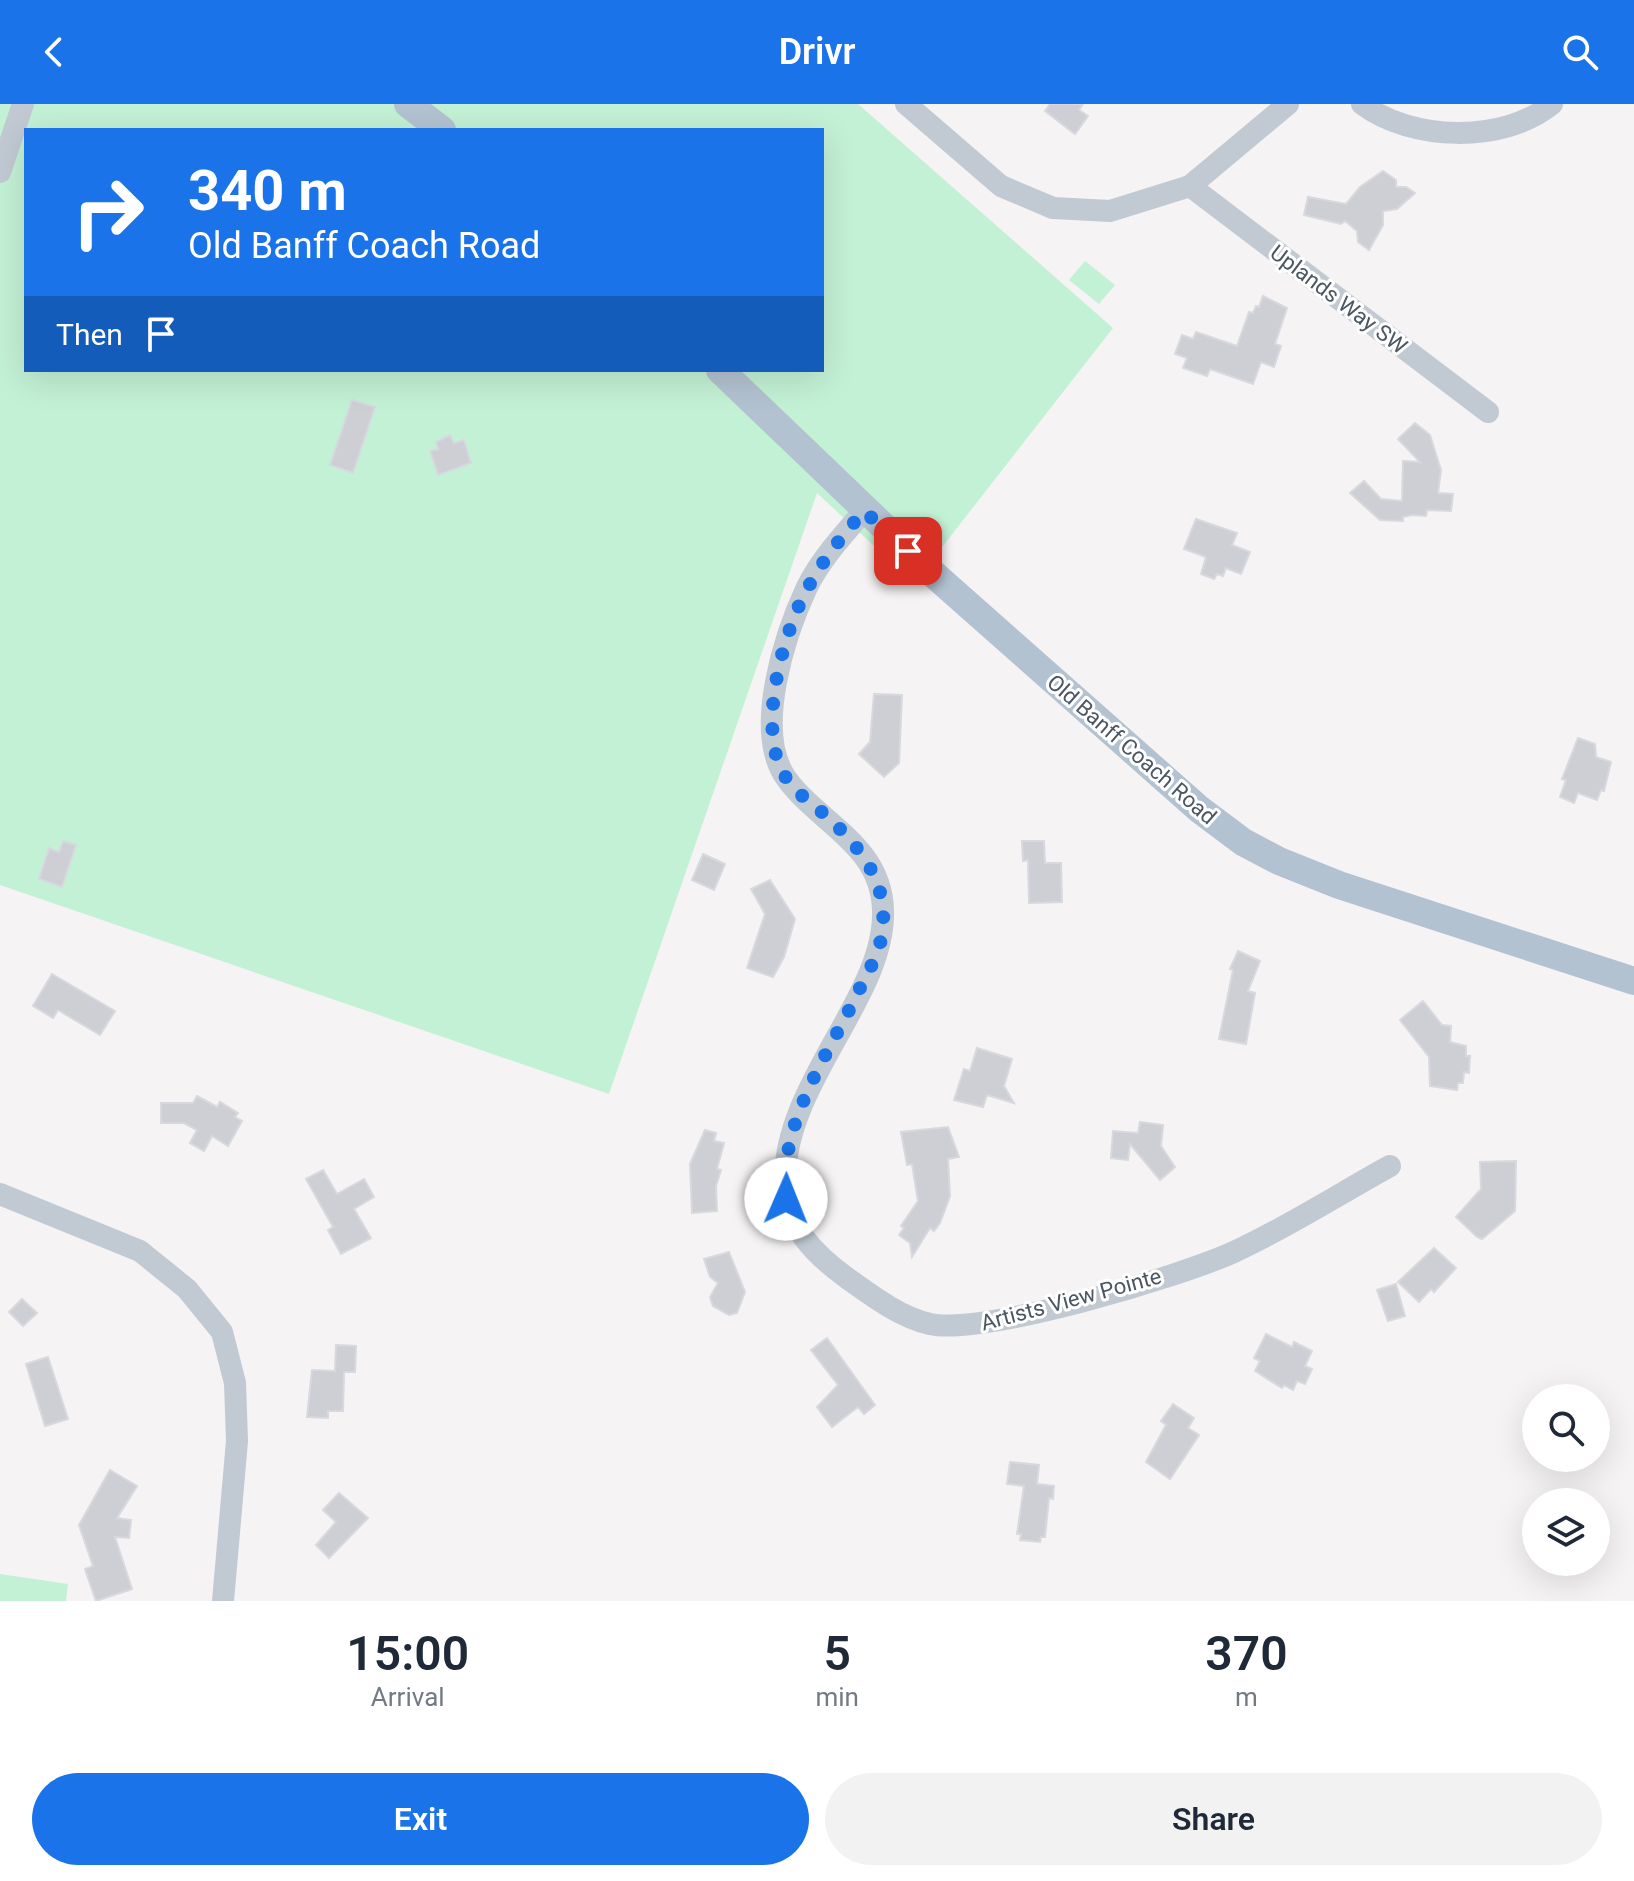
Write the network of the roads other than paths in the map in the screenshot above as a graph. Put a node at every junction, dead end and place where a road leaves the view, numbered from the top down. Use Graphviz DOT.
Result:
graph roads {
  1 [pos="23,104"];
  2 [pos="408,104"];
  3 [pos="906,104"];
  4 [pos="1288,104"];
  5 [pos="1362,104"];
  6 [pos="1552,104"];
  7 [pos="439,128"];
  8 [pos="0,172"];
  9 [pos="1190,186"];
  10 [pos="722,372"];
  11 [pos="1488,412"];
  12 [pos="864,511"];
  13 [pos="1634,981"];
  14 [pos="1390,1166"];
  15 [pos="0,1194"];
  16 [pos="223,1601"];
  1 -- 8 [label="street"];
  2 -- 7 [label="main road"];
  3 -- 9 [label="street"];
  4 -- 9 [label="street"];
  5 -- 6 [label="street"];
  9 -- 11 [label="street, Uplands Way SW"];
  10 -- 12 [label="main road, Old Banff Coach Road"];
  12 -- 13 [label="main road, Old Banff Coach Road"];
  12 -- 14 [label="street, Artists View Pointe"];
  15 -- 16 [label="street"];
}
